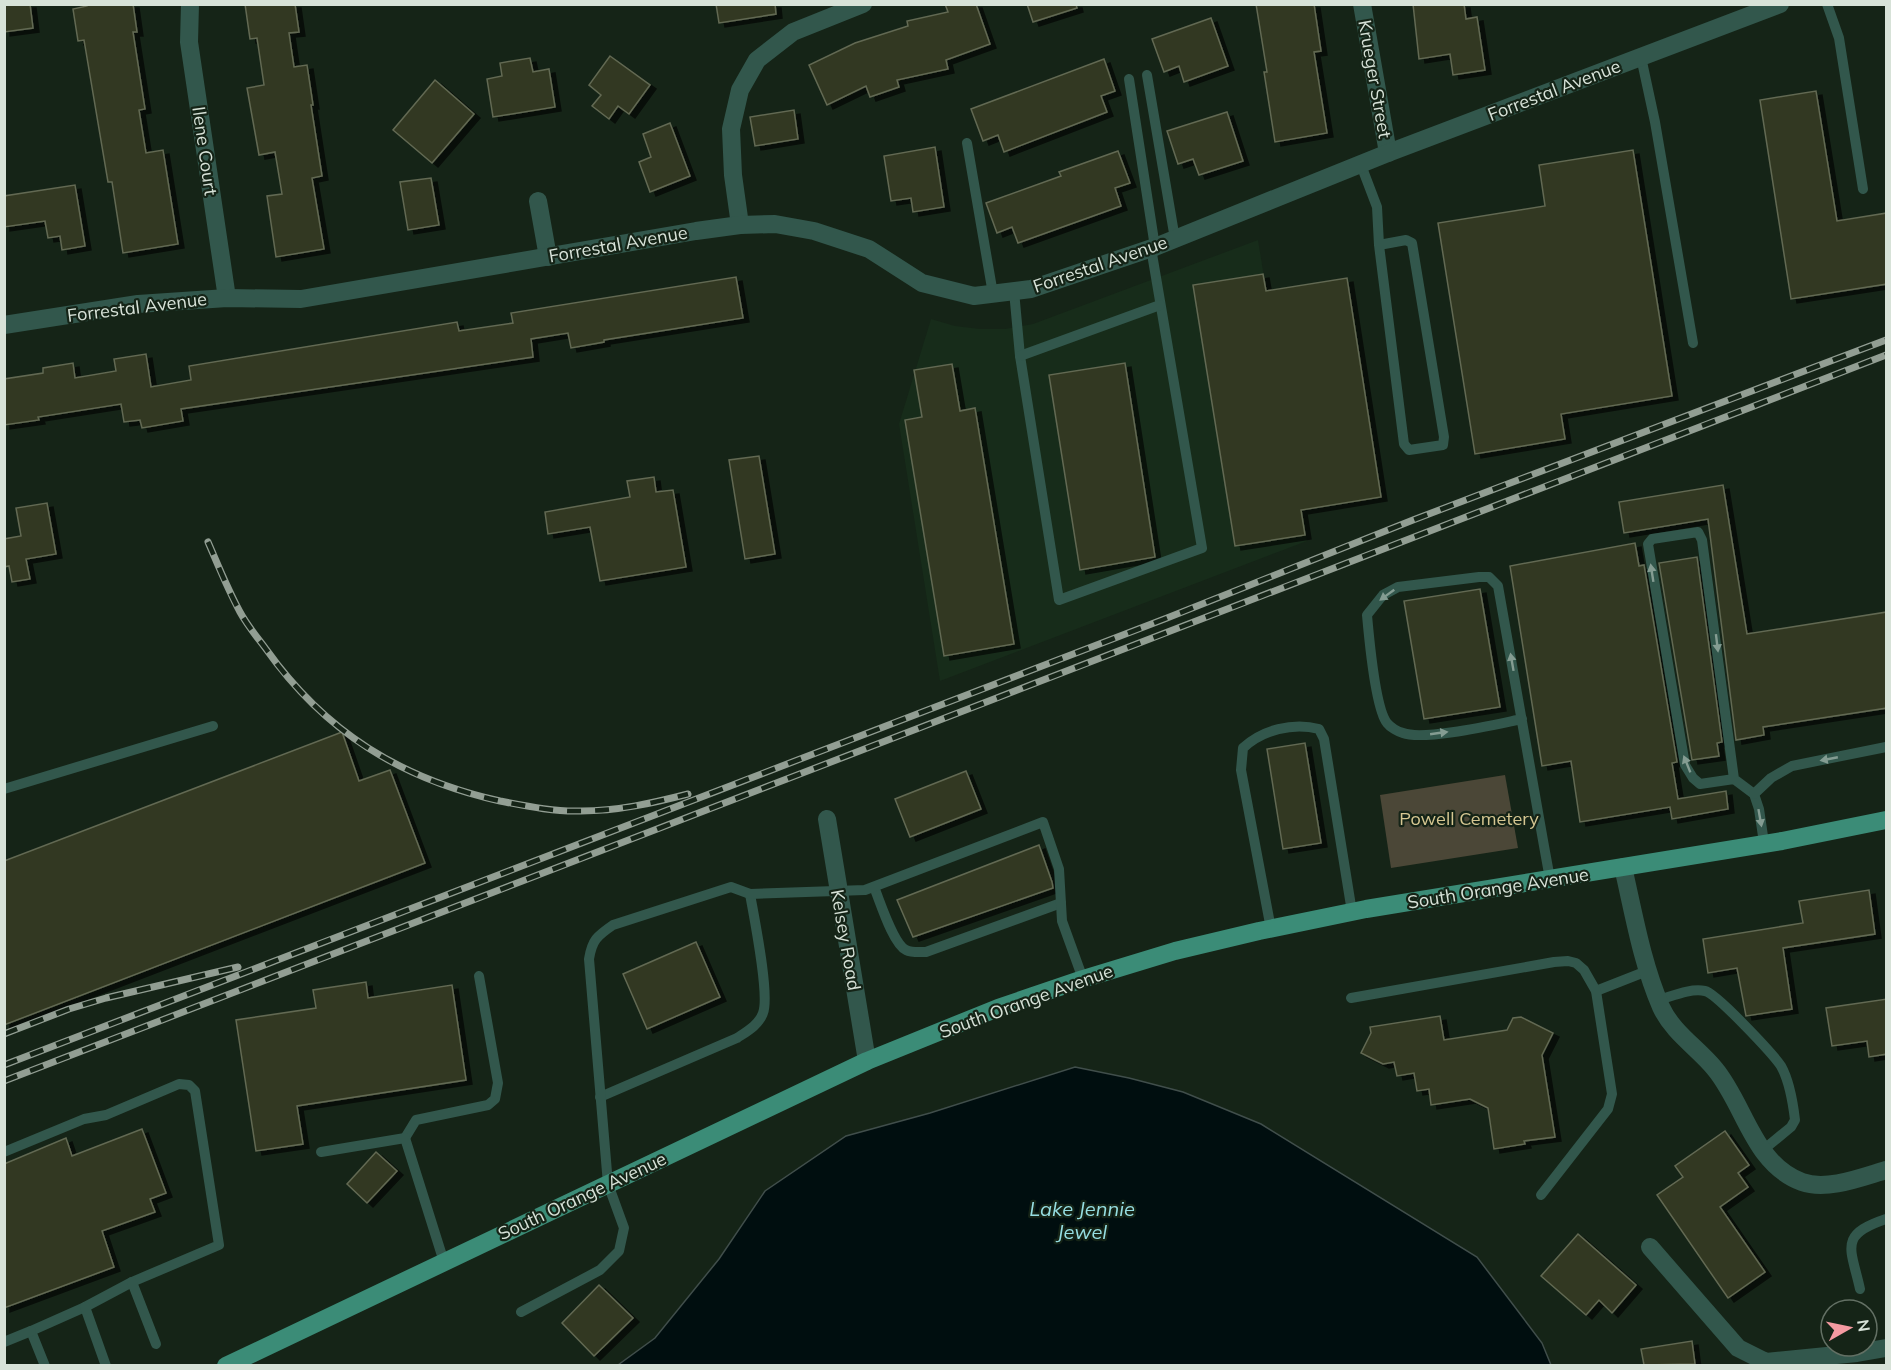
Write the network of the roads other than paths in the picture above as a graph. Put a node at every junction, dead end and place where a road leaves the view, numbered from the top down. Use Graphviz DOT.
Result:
graph roads {
  1 [pos="189,4"];
  2 [pos="863,4"];
  3 [pos="1362,4"];
  4 [pos="1780,4"];
  5 [pos="1827,4"];
  6 [pos="1641,57"];
  7 [pos="1147,75"];
  8 [pos="1129,79"];
  9 [pos="967,143"];
  10 [pos="1388,153"];
  11 [pos="1360,165"];
  12 [pos="1863,189"];
  13 [pos="538,201"];
  14 [pos="740,225"];
  15 [pos="1175,239"];
  16 [pos="1379,245"];
  17 [pos="1153,248"];
  18 [pos="548,256"];
  19 [pos="1014,291"];
  20 [pos="993,294"];
  21 [pos="227,297"];
  22 [pos="1161,305"];
  23 [pos="4,325"];
  24 [pos="1693,343"];
  25 [pos="1020,356"];
  26 [pos="1522,719"];
  27 [pos="213,726"];
  28 [pos="1887,747"];
  29 [pos="1734,779"];
  30 [pos="4,789"];
  31 [pos="1754,794"];
  32 [pos="827,819"];
  33 [pos="1887,819"];
  34 [pos="1764,843"];
  35 [pos="1623,867"];
  36 [pos="1550,879"];
  37 [pos="874,887"];
  38 [pos="838,892"];
  39 [pos="750,894"];
  40 [pos="1061,903"];
  41 [pos="1352,912"];
  42 [pos="1272,929"];
  43 [pos="1647,971"];
  44 [pos="479,976"];
  45 [pos="1083,979"];
  46 [pos="1596,991"];
  47 [pos="1350,998"];
  48 [pos="1659,1000"];
  49 [pos="867,1061"];
  50 [pos="600,1097"];
  51 [pos="405,1138"];
  52 [pos="1763,1150"];
  53 [pos="4,1152"];
  54 [pos="321,1152"];
  55 [pos="1887,1170"];
  56 [pos="608,1184"];
  57 [pos="1541,1195"];
  58 [pos="1887,1219"];
  59 [pos="1650,1247"];
  60 [pos="444,1262"];
  61 [pos="132,1282"];
  62 [pos="1860,1289"];
  63 [pos="85,1307"];
  64 [pos="521,1312"];
  65 [pos="31,1331"];
  66 [pos="4,1342"];
  67 [pos="156,1344"];
  68 [pos="1887,1348"];
  69 [pos="45,1365"];
  70 [pos="106,1365"];
  71 [pos="226,1365"];
  1 -- 21 [label="street, Ilene Court"];
  2 -- 14 [label="street"];
  3 -- 10 [label="street, Krueger Street"];
  4 -- 6 [label="street, Forrestal Avenue"];
  5 -- 12 [label="lane"];
  6 -- 10 [label="street, Forrestal Avenue"];
  6 -- 24 [label="lane"];
  7 -- 15 [label="lane"];
  8 -- 17 [label="lane"];
  9 -- 20 [label="lane"];
  10 -- 11 [label="street, Forrestal Avenue"];
  11 -- 15 [label="street, Forrestal Avenue"];
  11 -- 16 [label="lane"];
  13 -- 18 [label="street"];
  14 -- 18 [label="street, Forrestal Avenue"];
  14 -- 20 [label="street, Forrestal Avenue"];
  15 -- 17 [label="street, Forrestal Avenue"];
  16 -- 16 [label="lane"];
  17 -- 19 [label="street, Forrestal Avenue"];
  17 -- 22 [label="lane"];
  18 -- 21 [label="street, Forrestal Avenue"];
  19 -- 20 [label="street, Forrestal Avenue"];
  19 -- 25 [label="lane"];
  21 -- 23 [label="street, Forrestal Avenue"];
  22 -- 25 [label="lane"];
  22 -- 25 [label="lane"];
  26 -- 26 [label="lane, one-way"];
  26 -- 36 [label="lane"];
  27 -- 30 [label="lane"];
  28 -- 31 [label="lane, one-way"];
  29 -- 29 [label="lane, one-way"];
  29 -- 31 [label="lane"];
  31 -- 34 [label="lane, one-way"];
  32 -- 38 [label="street, Kelsey Road"];
  33 -- 34 [label="main road, South Orange Avenue"];
  34 -- 35 [label="main road, South Orange Avenue"];
  35 -- 36 [label="main road, South Orange Avenue"];
  35 -- 43 [label="street"];
  36 -- 41 [label="main road, South Orange Avenue"];
  37 -- 38 [label="lane"];
  37 -- 40 [label="lane"];
  37 -- 40 [label="lane"];
  38 -- 39 [label="lane"];
  38 -- 49 [label="street, Kelsey Road"];
  39 -- 50 [label="lane"];
  39 -- 50 [label="lane"];
  40 -- 45 [label="lane"];
  41 -- 42 [label="main road, South Orange Avenue"];
  41 -- 42 [label="lane"];
  42 -- 45 [label="main road, South Orange Avenue"];
  43 -- 46 [label="lane"];
  43 -- 48 [label="street"];
  44 -- 51 [label="lane"];
  45 -- 49 [label="main road, South Orange Avenue"];
  46 -- 47 [label="lane"];
  46 -- 57 [label="lane"];
  48 -- 52 [label="street"];
  48 -- 52 [label="lane"];
  49 -- 56 [label="main road, South Orange Avenue"];
  50 -- 56 [label="lane"];
  51 -- 54 [label="lane"];
  51 -- 60 [label="lane"];
  52 -- 55 [label="street"];
  53 -- 61 [label="lane"];
  56 -- 60 [label="main road, South Orange Avenue"];
  56 -- 64 [label="lane"];
  58 -- 62 [label="lane"];
  59 -- 68 [label="street"];
  60 -- 71 [label="main road, South Orange Avenue"];
  61 -- 63 [label="lane"];
  61 -- 67 [label="lane"];
  63 -- 65 [label="lane"];
  63 -- 70 [label="lane"];
  65 -- 66 [label="lane"];
  65 -- 69 [label="lane"];
}
